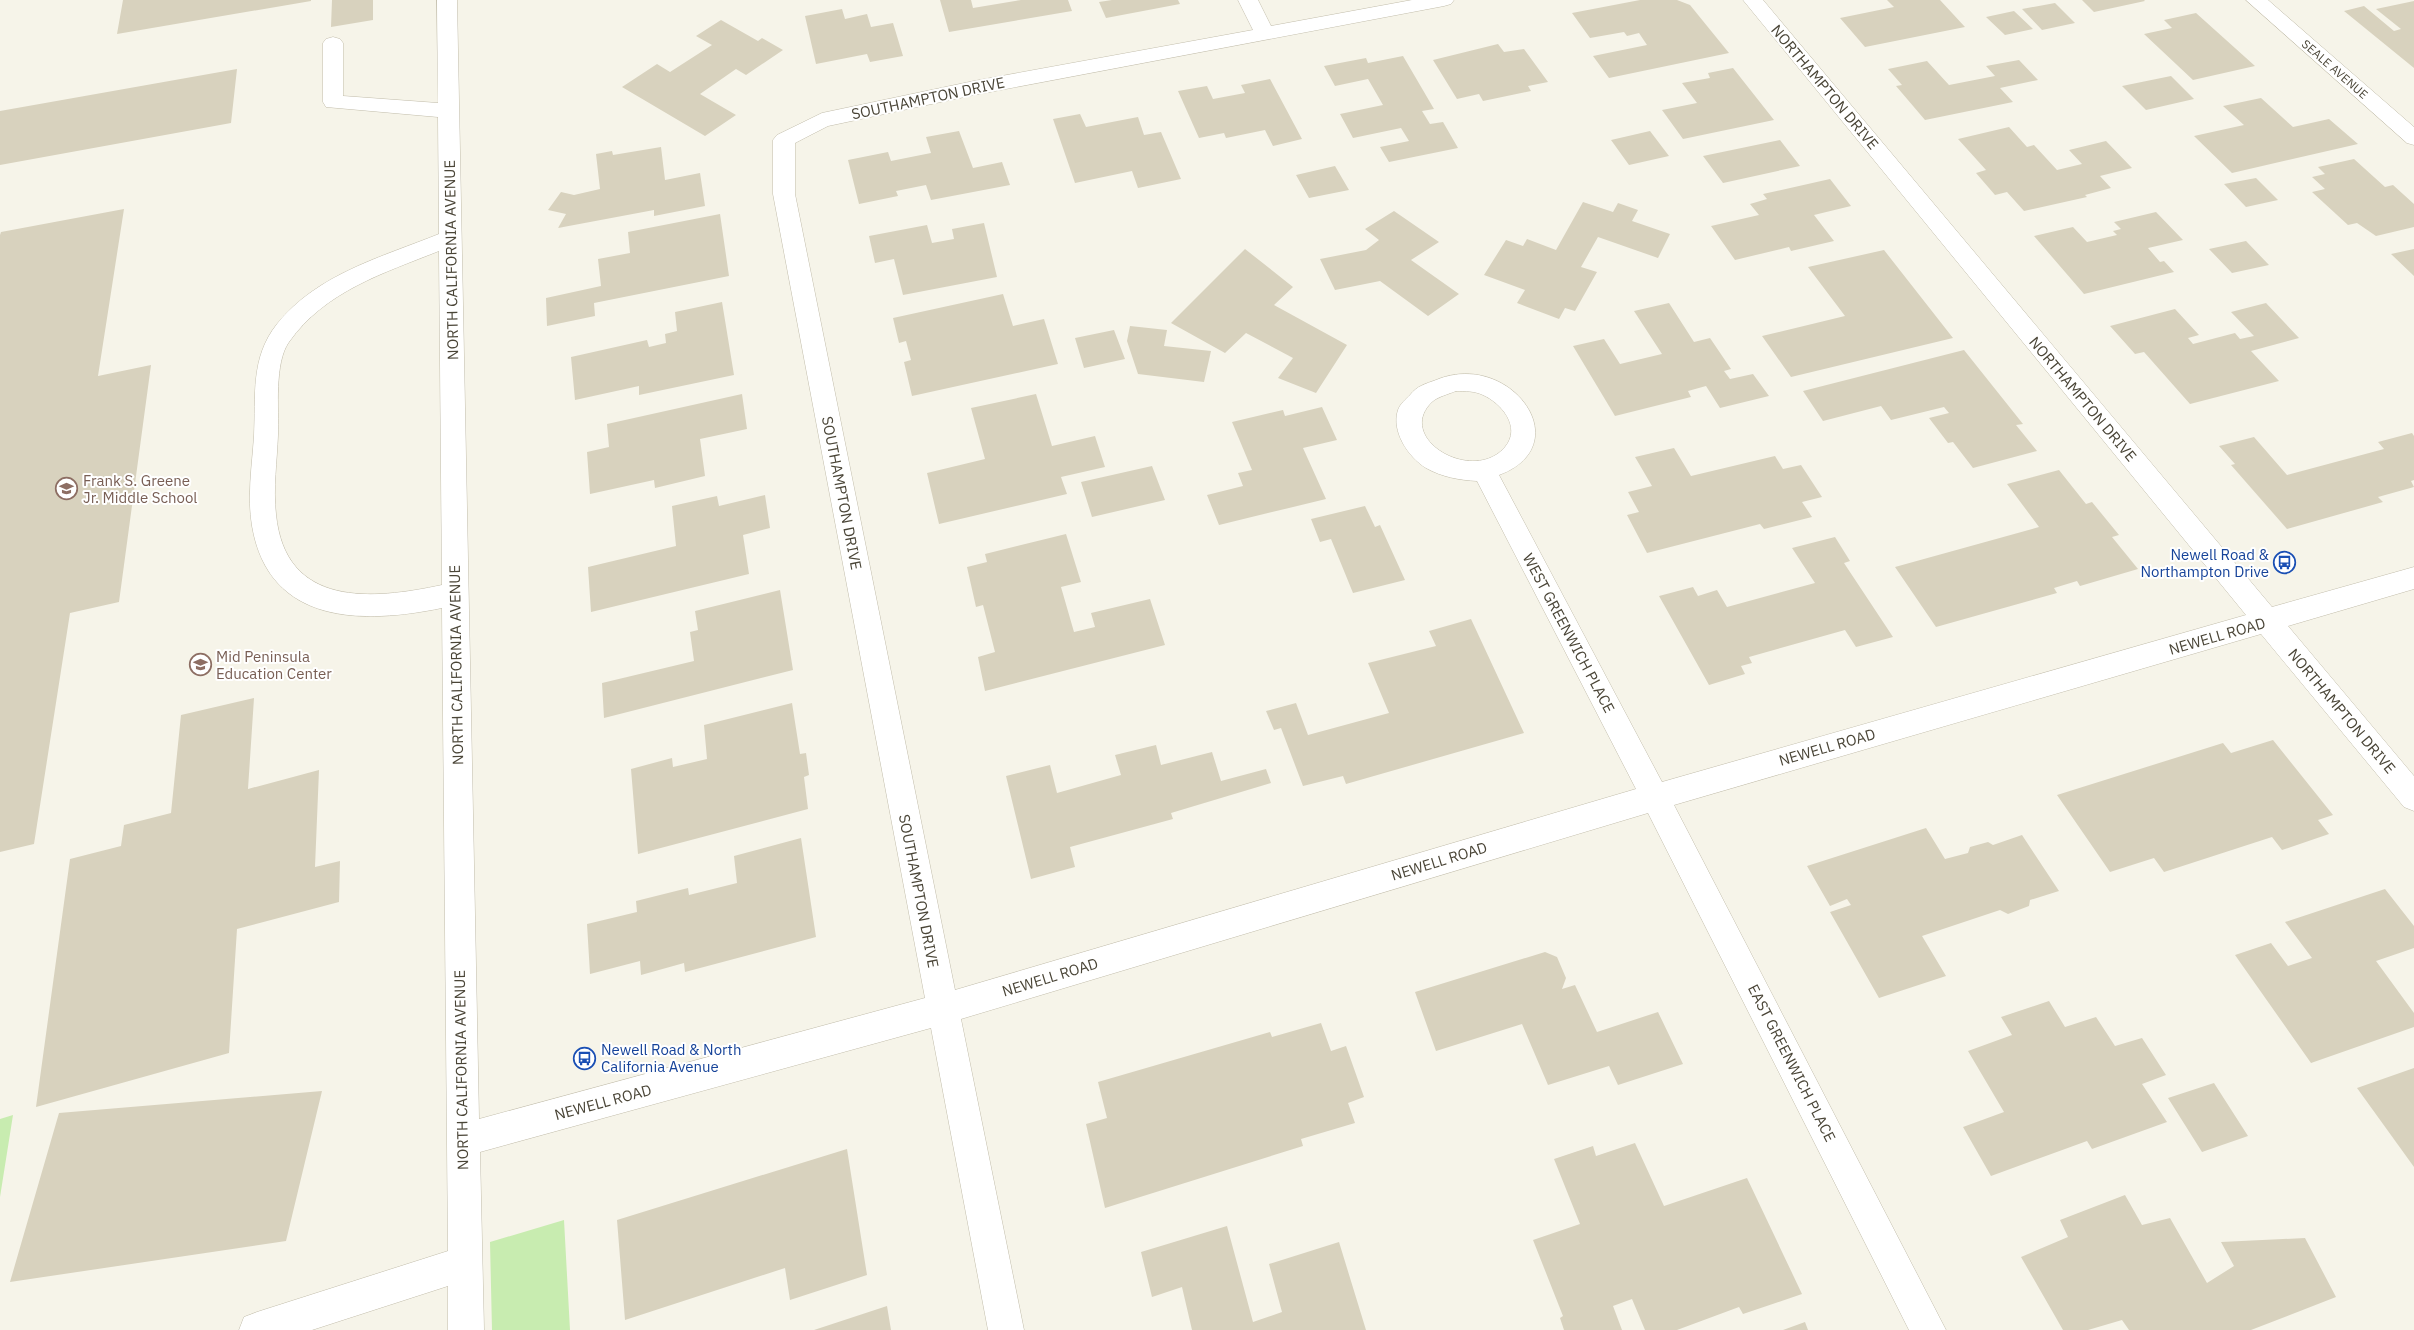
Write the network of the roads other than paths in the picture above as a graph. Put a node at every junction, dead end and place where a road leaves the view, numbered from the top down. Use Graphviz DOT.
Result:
graph roads {
  1 [pos="447,0"];
  2 [pos="1248,0"];
  3 [pos="1444,0"];
  4 [pos="1753,0"];
  5 [pos="2256,0"];
  6 [pos="1264,32"];
  7 [pos="332,43"];
  8 [pos="449,111"];
  9 [pos="2410,131"];
  10 [pos="450,238"];
  11 [pos="1484,470"];
  12 [pos="2414,578"];
  13 [pos="455,594"];
  14 [pos="2267,622"];
  15 [pos="1655,797"];
  16 [pos="2414,798"];
  17 [pos="943,1009"];
  18 [pos="462,1140"];
  19 [pos="465,1263"];
  20 [pos="257,1330"];
  21 [pos="466,1330"];
  22 [pos="1006,1330"];
  23 [pos="1928,1330"];
  1 -- 8 [label="street, NORTH CALIFORNIA AVENUE"];
  2 -- 6 [label="street"];
  3 -- 6 [label="street"];
  4 -- 14 [label="street, NORTHAMPTON DRIVE"];
  5 -- 9 [label="street, SEALE AVENUE"];
  6 -- 17 [label="street, SOUTHAMPTON DRIVE"];
  7 -- 8 [label="street"];
  8 -- 10 [label="street, NORTH CALIFORNIA AVENUE"];
  10 -- 13 [label="street, NORTH CALIFORNIA AVENUE"];
  10 -- 13 [label="street"];
  11 -- 11 [label="street"];
  11 -- 15 [label="street, WEST GREENWICH PLACE"];
  12 -- 14 [label="street, NEWELL ROAD"];
  13 -- 18 [label="street, NORTH CALIFORNIA AVENUE"];
  14 -- 15 [label="street, NEWELL ROAD"];
  14 -- 16 [label="street, NORTHAMPTON DRIVE"];
  15 -- 17 [label="street, NEWELL ROAD"];
  15 -- 23 [label="street, EAST GREENWICH PLACE"];
  17 -- 18 [label="street, NEWELL ROAD"];
  17 -- 22 [label="street, SOUTHAMPTON DRIVE"];
  18 -- 19 [label="street, NORTH CALIFORNIA AVENUE"];
  19 -- 20 [label="street"];
  19 -- 21 [label="street, NORTH CALIFORNIA AVENUE"];
}
